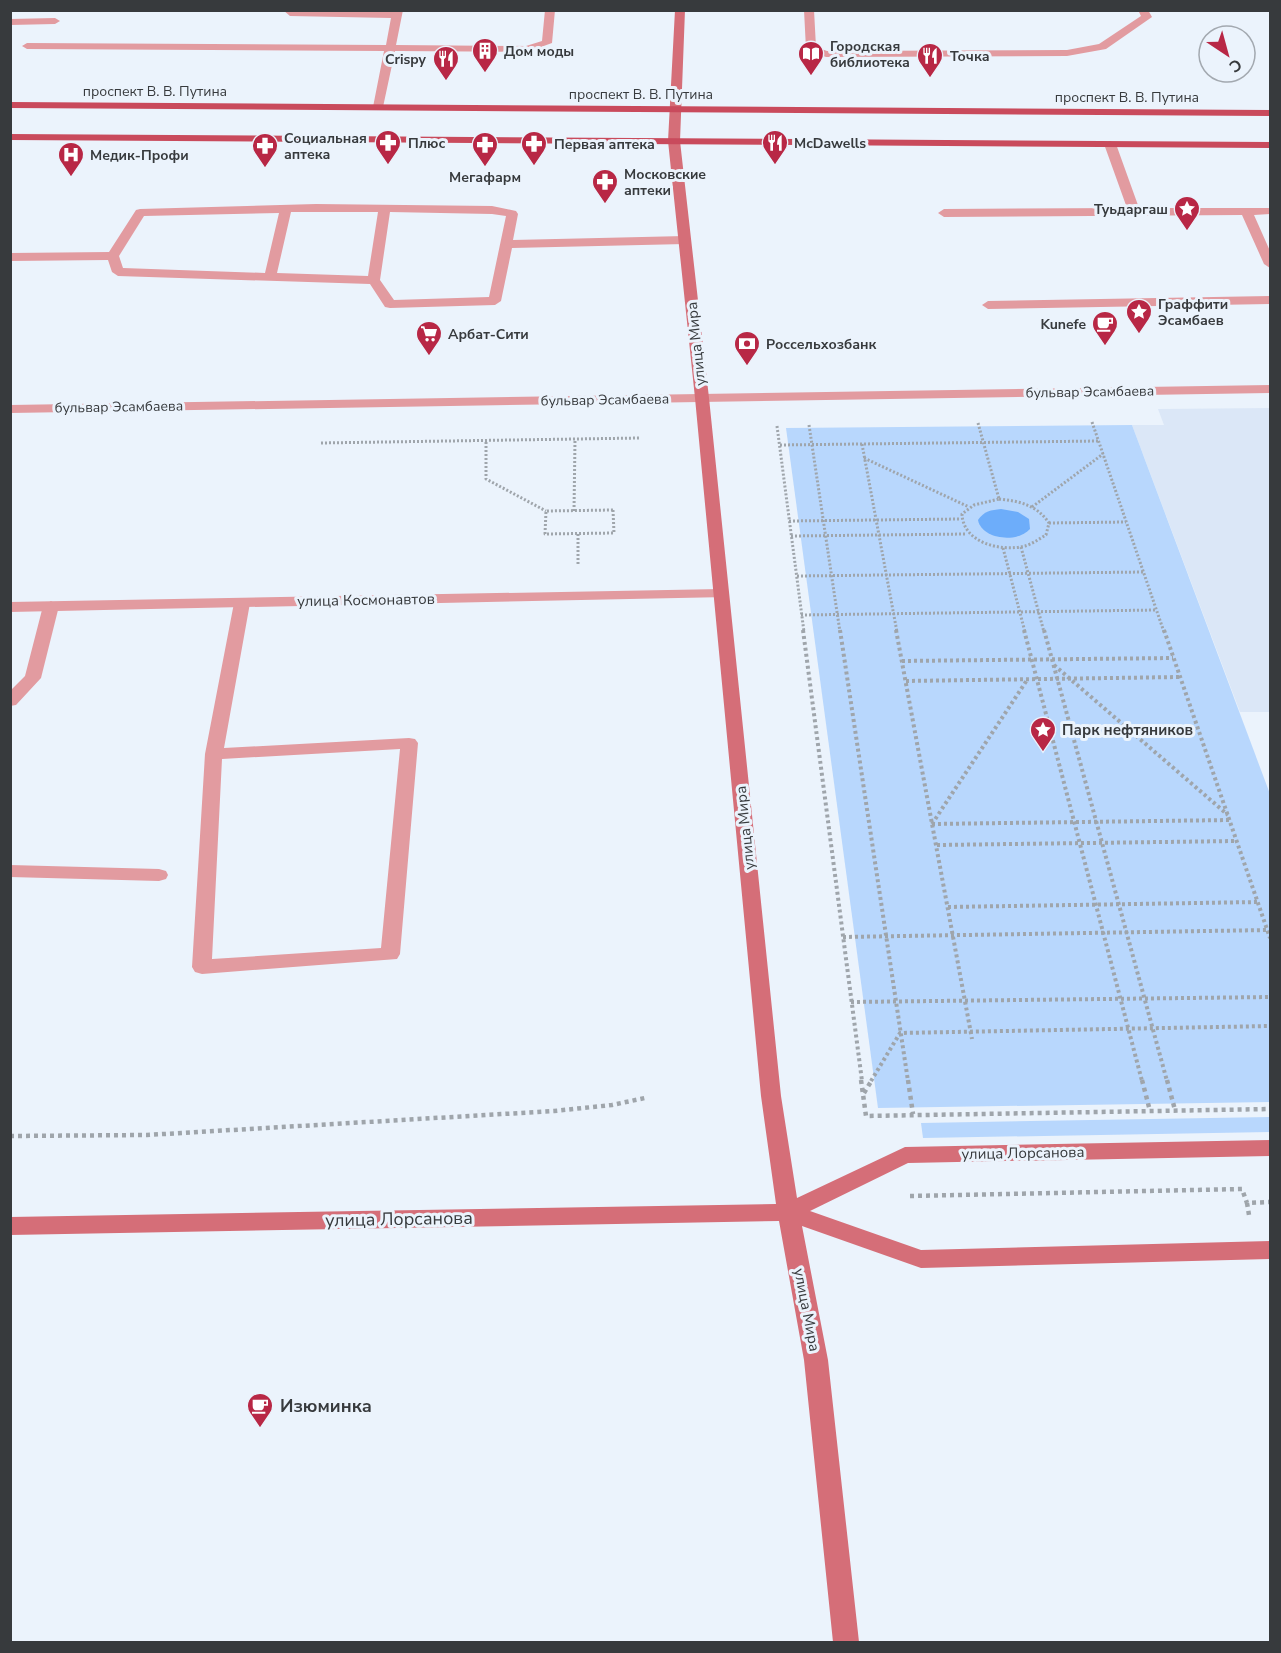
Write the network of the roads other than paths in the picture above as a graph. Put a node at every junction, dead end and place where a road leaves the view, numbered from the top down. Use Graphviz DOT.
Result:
graph roads {
  1 [pos="288,10"];
  2 [pos="550,10"];
  3 [pos="680,10"];
  4 [pos="809,10"];
  5 [pos="1143,10"];
  6 [pos="397,13"];
  7 [pos="55,21"];
  8 [pos="10,22"];
  9 [pos="27,46"];
  10 [pos="390,49"];
  11 [pos="10,105"];
  12 [pos="378,107"];
  13 [pos="676,109"];
  14 [pos="1270,113"];
  15 [pos="10,137"];
  16 [pos="674,141"];
  17 [pos="1110,144"];
  18 [pos="1270,145"];
  19 [pos="285,209"];
  20 [pos="385,209"];
  21 [pos="1246,211"];
  22 [pos="1270,211"];
  23 [pos="944,213"];
  24 [pos="1136,213"];
  25 [pos="685,240"];
  26 [pos="506,244"];
  27 [pos="113,256"];
  28 [pos="10,257"];
  29 [pos="1270,264"];
  30 [pos="270,277"];
  31 [pos="374,280"];
  32 [pos="1270,300"];
  33 [pos="988,305"];
  34 [pos="1270,389"];
  35 [pos="702,398"];
  36 [pos="10,409"];
  37 [pos="721,594"];
  38 [pos="242,603"];
  39 [pos="51,606"];
  40 [pos="10,607"];
  41 [pos="10,701"];
  42 [pos="214,754"];
  43 [pos="10,871"];
  44 [pos="159,874"];
  45 [pos="1270,1148"];
  46 [pos="788,1212"];
  47 [pos="10,1226"];
  48 [pos="1270,1250"];
  49 [pos="846,1642"];
  1 -- 6 [label="street"];
  2 -- 10 [label="street"];
  3 -- 13 [label="main road, улица Мира"];
  4 -- 5 [label="street"];
  6 -- 10 [label="street"];
  7 -- 8 [label="street"];
  9 -- 10 [label="street"];
  10 -- 12 [label="street"];
  11 -- 12 [label="main road, проспект В. В. Путина"];
  12 -- 13 [label="main road, проспект В. В. Путина"];
  13 -- 14 [label="main road, проспект В. В. Путина"];
  13 -- 16 [label="main road, улица Мира"];
  15 -- 16 [label="main road"];
  16 -- 17 [label="main road"];
  16 -- 25 [label="main road, улица Мира"];
  17 -- 18 [label="main road"];
  17 -- 24 [label="street"];
  19 -- 20 [label="street"];
  19 -- 27 [label="street"];
  19 -- 30 [label="street"];
  20 -- 26 [label="street"];
  20 -- 31 [label="street"];
  21 -- 22 [label="street"];
  21 -- 24 [label="street"];
  21 -- 29 [label="street"];
  23 -- 24 [label="street"];
  25 -- 26 [label="street"];
  25 -- 35 [label="main road, улица Мира"];
  26 -- 31 [label="street"];
  27 -- 28 [label="street"];
  27 -- 30 [label="street"];
  30 -- 31 [label="street"];
  32 -- 33 [label="street"];
  34 -- 35 [label="street, бульвар Эсамбаева"];
  35 -- 36 [label="street, бульвар Эсамбаева"];
  35 -- 37 [label="main road, улица Мира"];
  37 -- 38 [label="street, улица Космонавтов"];
  37 -- 46 [label="main road, улица Мира"];
  38 -- 39 [label="street, улица Космонавтов"];
  38 -- 42 [label="street"];
  39 -- 40 [label="street, улица Космонавтов"];
  39 -- 41 [label="street"];
  42 -- 42 [label="street"];
  43 -- 44 [label="street"];
  45 -- 46 [label="main road, улица Лорсанова"];
  46 -- 47 [label="main road, улица Лорсанова"];
  46 -- 48 [label="main road, улица Лорсанова"];
  46 -- 49 [label="main road, улица Мира"];
}
